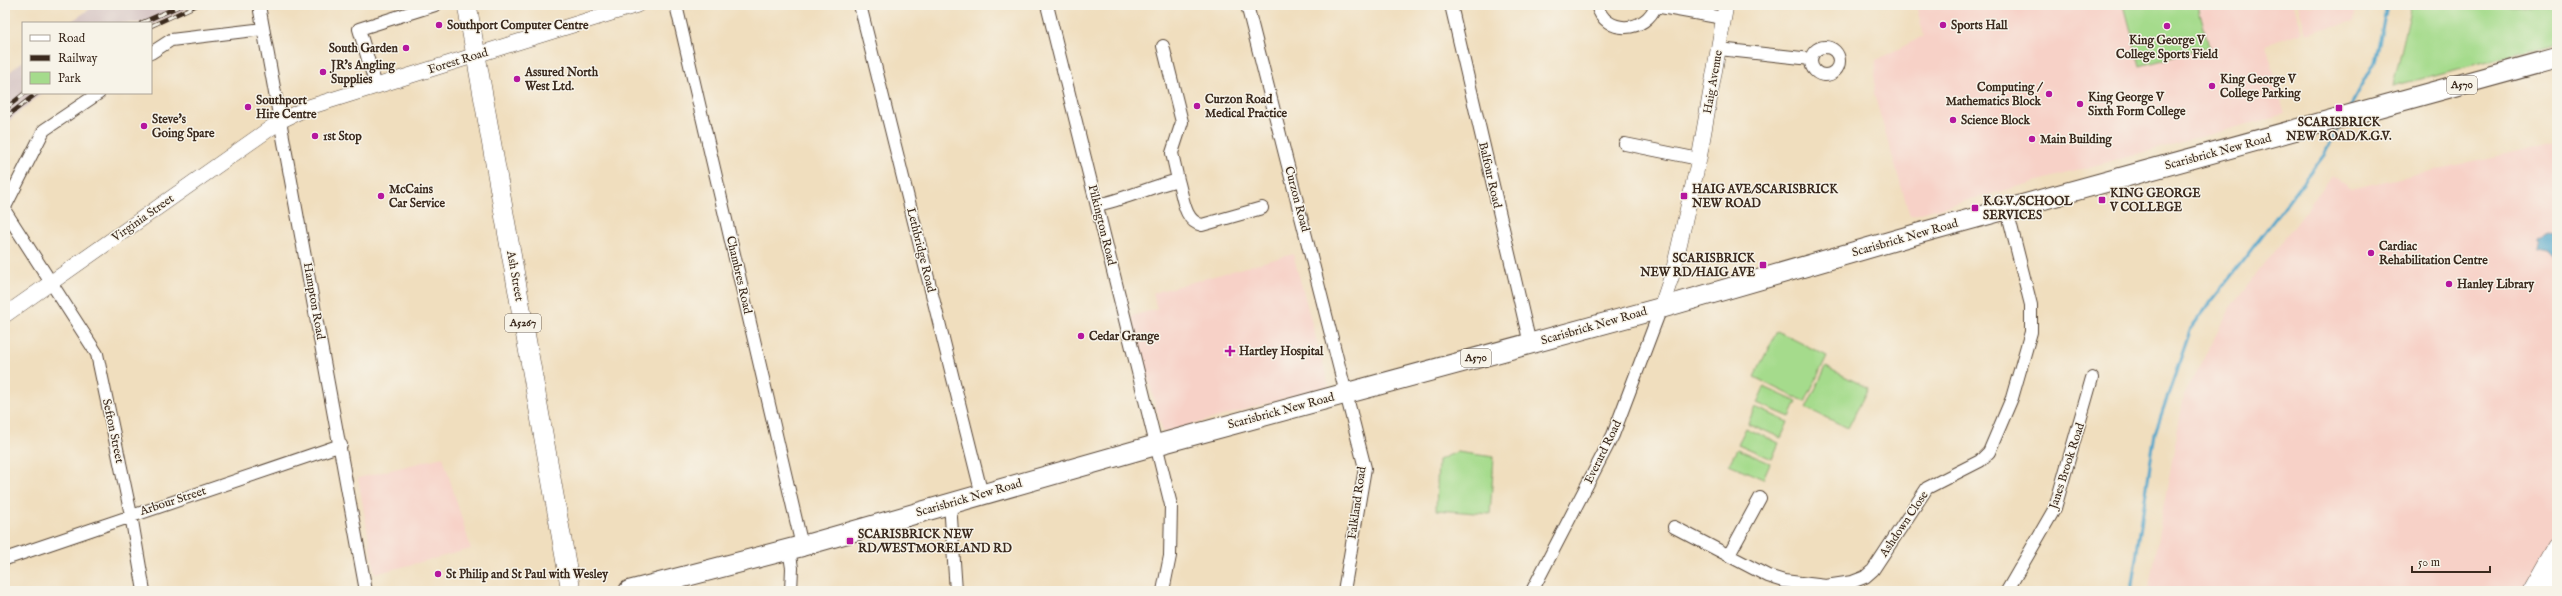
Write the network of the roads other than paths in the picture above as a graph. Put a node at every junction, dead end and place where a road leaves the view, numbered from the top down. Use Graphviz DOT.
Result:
graph roads {
  1 [pos="435,5"];
  2 [pos="467,5"];
  3 [pos="637,5"];
  4 [pos="676,5"];
  5 [pos="860,5"];
  6 [pos="1047,5"];
  7 [pos="1247,5"];
  8 [pos="1451,5"];
  9 [pos="1596,5"];
  10 [pos="1655,6"];
  11 [pos="603,10"];
  12 [pos="260,11"];
  13 [pos="1724,12"];
  14 [pos="263,29"];
  15 [pos="1163,46"];
  16 [pos="1719,48"];
  17 [pos="152,52"];
  18 [pos="475,56"];
  19 [pos="2557,58"];
  20 [pos="1811,59"];
  21 [pos="376,86"];
  22 [pos="98,94"];
  23 [pos="282,120"];
  24 [pos="1625,144"];
  25 [pos="1699,159"];
  26 [pos="1178,180"];
  27 [pos="1097,206"];
  28 [pos="5,207"];
  29 [pos="1262,208"];
  30 [pos="2007,210"];
  31 [pos="5,211"];
  32 [pos="51,283"];
  33 [pos="1661,308"];
  34 [pos="5,315"];
  35 [pos="1530,344"];
  36 [pos="2092,378"];
  37 [pos="1347,393"];
  38 [pos="341,445"];
  39 [pos="1156,445"];
  40 [pos="982,495"];
  41 [pos="1760,498"];
  42 [pos="950,504"];
  43 [pos="131,515"];
  44 [pos="1674,527"];
  45 [pos="2557,545"];
  46 [pos="796,547"];
  47 [pos="1729,555"];
  48 [pos="5,559"];
  49 [pos="2557,570"];
  50 [pos="1826,588"];
  51 [pos="144,591"];
  52 [pos="366,591"];
  53 [pos="571,591"];
  54 [pos="629,591"];
  55 [pos="791,591"];
  56 [pos="956,591"];
  57 [pos="1163,591"];
  58 [pos="1344,591"];
  59 [pos="1532,591"];
  60 [pos="2007,591"];
  61 [pos="2530,591"];
  62 [pos="2546,591"];
  1 -- 21 [label="street"];
  2 -- 18 [label="main road, A5267"];
  3 -- 11 [label="street, Forest Road"];
  4 -- 46 [label="street, Chambres Road"];
  5 -- 40 [label="street, Lethbridge Road"];
  6 -- 27 [label="street, Pilkington Road"];
  7 -- 37 [label="street, Curzon Road"];
  8 -- 35 [label="street, Balfour Road"];
  9 -- 10 [label="street"];
  10 -- 13 [label="street"];
  11 -- 18 [label="street, Forest Road"];
  12 -- 14 [label="street, Hampton Road"];
  13 -- 16 [label="street, Haig Avenue"];
  14 -- 17 [label="street"];
  14 -- 23 [label="street, Hampton Road"];
  15 -- 26 [label="street"];
  16 -- 20 [label="street"];
  16 -- 25 [label="street, Haig Avenue"];
  18 -- 21 [label="street, Forest Road"];
  18 -- 53 [label="main road, Ash Street / A5267"];
  19 -- 30 [label="highway, Scarisbrick New Road / A570"];
  21 -- 23 [label="street, Forest Road"];
  22 -- 28 [label="street"];
  23 -- 32 [label="street, Virginia Street"];
  23 -- 38 [label="street, Hampton Road"];
  24 -- 25 [label="street"];
  25 -- 33 [label="street, Haig Avenue"];
  26 -- 27 [label="street"];
  26 -- 29 [label="street"];
  27 -- 39 [label="street, Pilkington Road"];
  30 -- 33 [label="highway, Scarisbrick New Road / A570"];
  30 -- 50 [label="street, Ashdown Close"];
  31 -- 32 [label="street, Sefton Street"];
  32 -- 34 [label="street, Virginia Street"];
  32 -- 43 [label="street, Sefton Street"];
  33 -- 35 [label="highway, Scarisbrick New Road / A570"];
  33 -- 59 [label="street, Everard Road"];
  35 -- 37 [label="highway, Scarisbrick New Road / A570"];
  36 -- 60 [label="street, Janes Brook Road"];
  37 -- 39 [label="highway, Scarisbrick New Road / A570"];
  37 -- 58 [label="street, Falkland Road"];
  38 -- 43 [label="street, Arbour Street"];
  38 -- 52 [label="street, Hampton Road"];
  39 -- 40 [label="highway, Scarisbrick New Road / A570"];
  39 -- 57 [label="street, Pilkington Road"];
  40 -- 42 [label="highway, Scarisbrick New Road / A570"];
  41 -- 47 [label="street"];
  42 -- 46 [label="highway, Scarisbrick New Road / A570"];
  42 -- 56 [label="street"];
  43 -- 48 [label="street, Arbour Street"];
  43 -- 51 [label="street, Sefton Street"];
  44 -- 47 [label="street, Ashdown Close"];
  45 -- 61 [label="street"];
  46 -- 54 [label="highway, Scarisbrick New Road / A570"];
  46 -- 55 [label="street, Chambres Road"];
  47 -- 50 [label="street, Ashdown Close"];
  49 -- 62 [label="street"];
}
